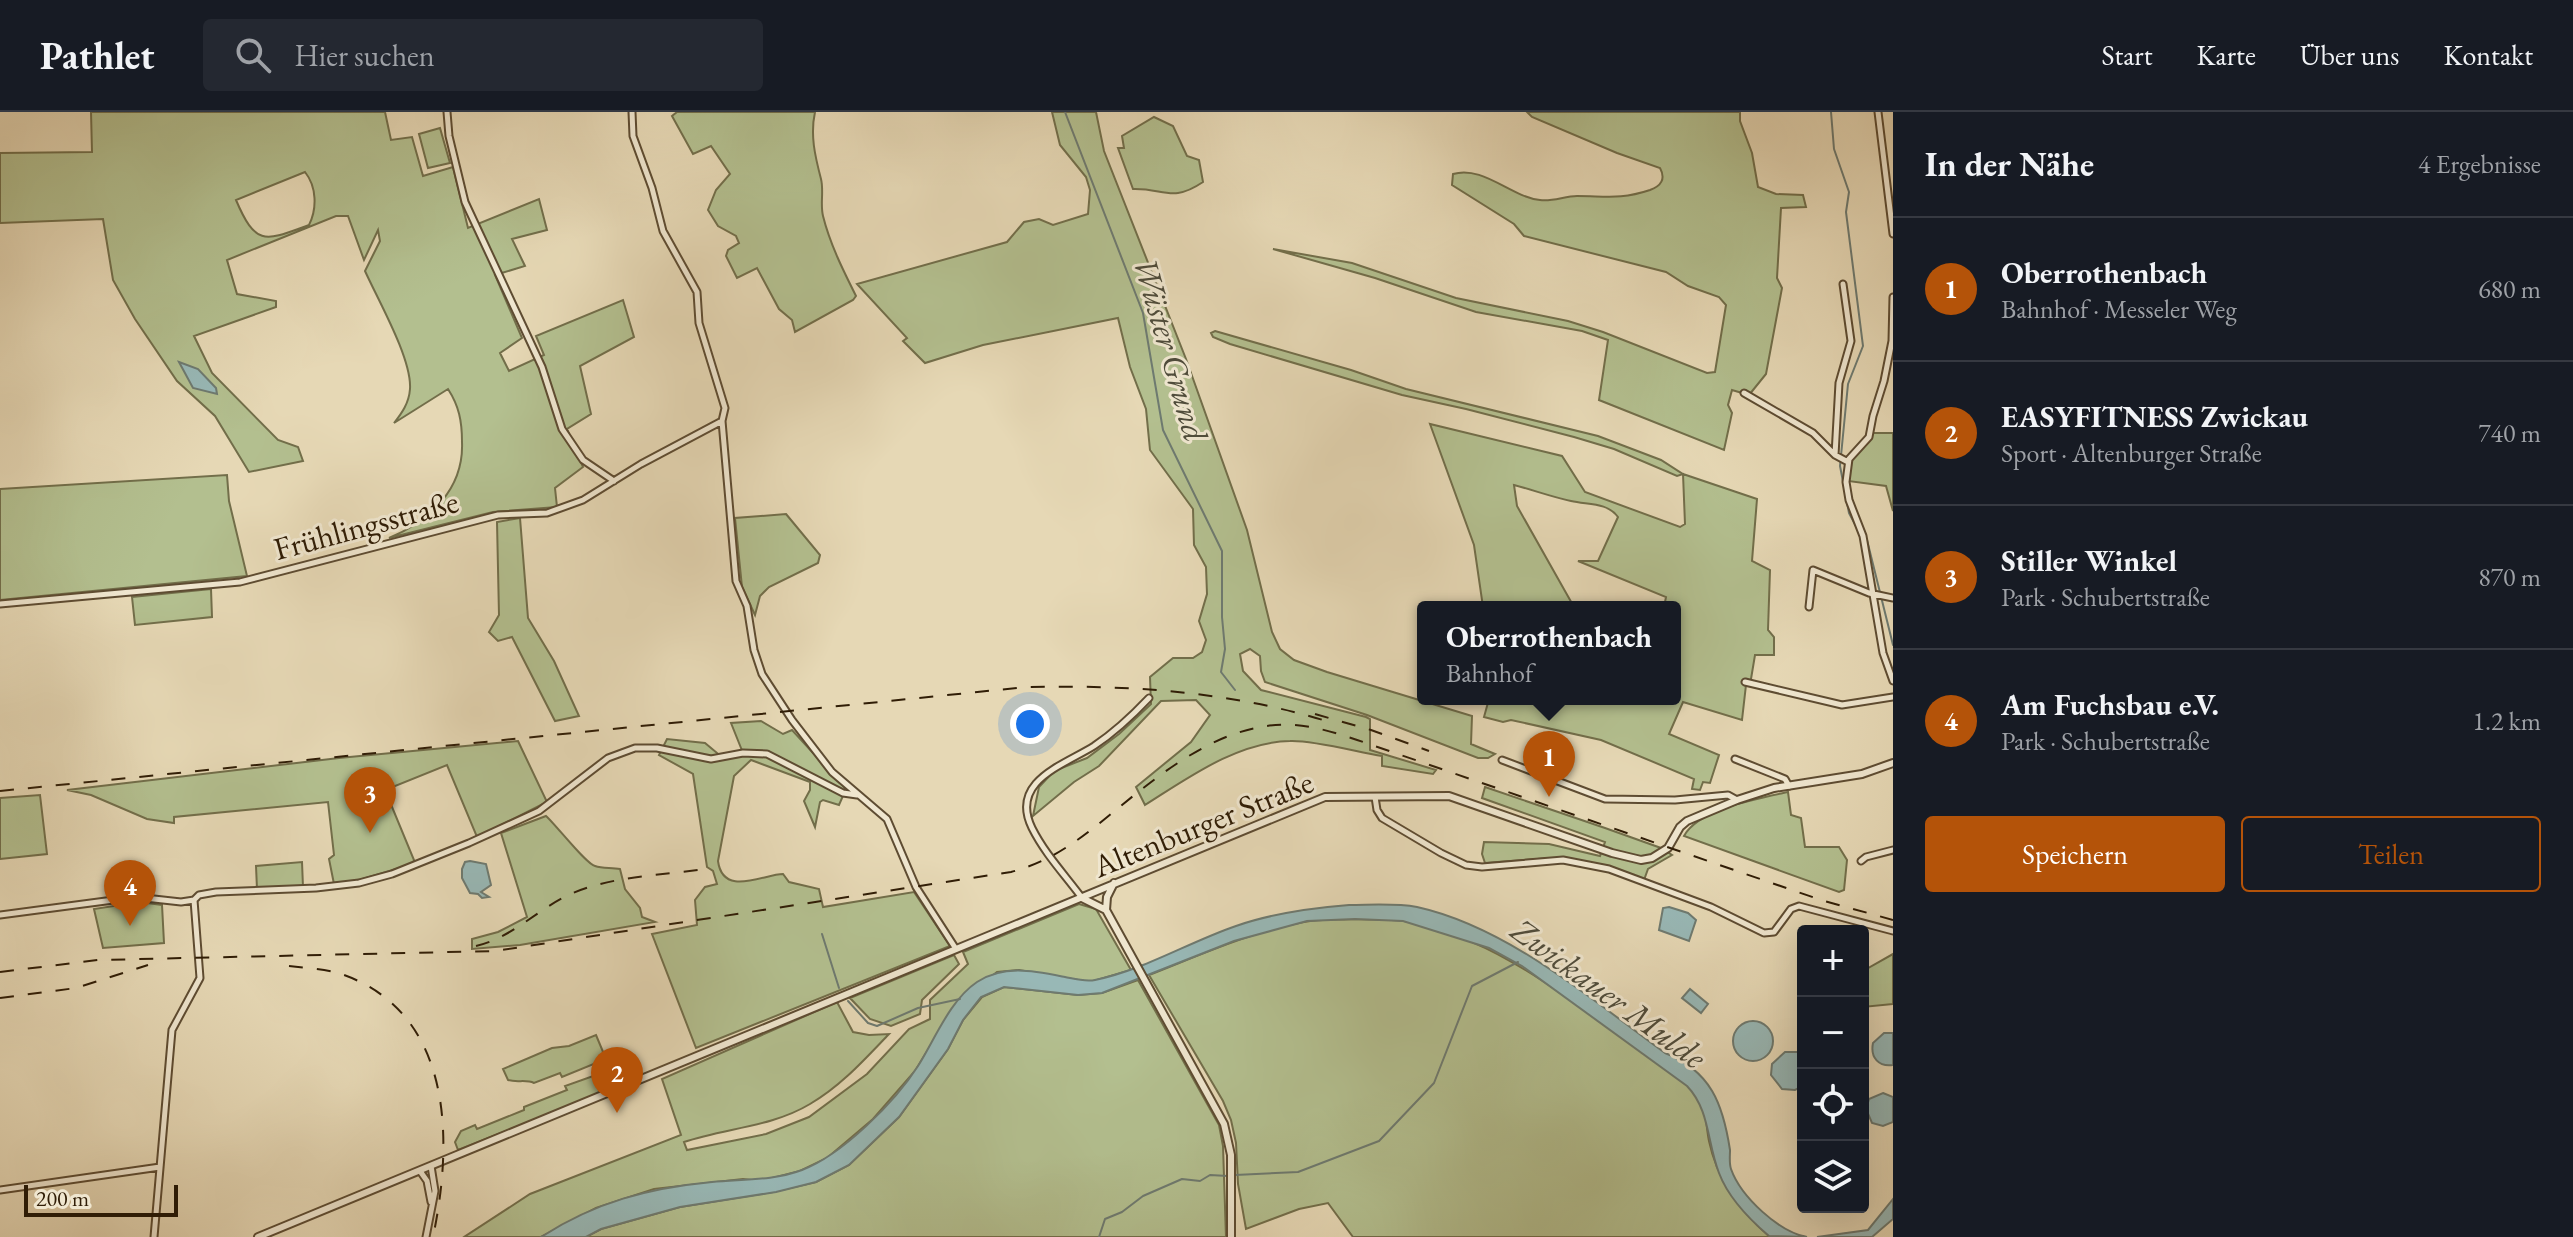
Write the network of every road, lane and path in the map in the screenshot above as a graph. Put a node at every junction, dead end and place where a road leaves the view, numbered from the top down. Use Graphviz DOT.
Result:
graph roads {
  1 [pos="447,112"];
  2 [pos="632,112"];
  3 [pos="1878,112"];
  4 [pos="1893,234"];
  5 [pos="1843,284"];
  6 [pos="1893,297"];
  7 [pos="1744,393"];
  8 [pos="722,421"];
  9 [pos="1841,458"];
  10 [pos="614,481"];
  11 [pos="1878,594"];
  12 [pos="1893,598"];
  13 [pos="0,604"];
  14 [pos="1809,607"];
  15 [pos="1893,681"];
  16 [pos="1745,682"];
  17 [pos="1893,697"];
  18 [pos="1149,698"];
  19 [pos="1735,759"];
  20 [pos="1502,760"];
  21 [pos="1893,763"];
  22 [pos="1789,786"];
  23 [pos="858,795"];
  24 [pos="1375,797"];
  25 [pos="1737,800"];
  26 [pos="1893,850"];
  27 [pos="1861,861"];
  28 [pos="1114,883"];
  29 [pos="1082,898"];
  30 [pos="194,900"];
  31 [pos="1106,910"];
  32 [pos="0,915"];
  33 [pos="1893,931"];
  34 [pos="956,949"];
  35 [pos="431,1166"];
  36 [pos="160,1167"];
  37 [pos="420,1171"];
  38 [pos="0,1190"];
  39 [pos="432,1211"];
  40 [pos="154,1237"];
  41 [pos="258,1237"];
  42 [pos="426,1237"];
  43 [pos="1231,1237"];
  1 -- 10 [label="street"];
  2 -- 8 [label="street"];
  3 -- 4 [label="street"];
  5 -- 9 [label="street"];
  6 -- 9 [label="street"];
  7 -- 9 [label="street"];
  8 -- 10 [label="street, Frühlingsstraße"];
  8 -- 23 [label="street"];
  9 -- 11 [label="street"];
  10 -- 13 [label="street, Frühlingsstraße"];
  11 -- 12 [label="street"];
  11 -- 14 [label="street"];
  11 -- 15 [label="street"];
  16 -- 17 [label="street"];
  18 -- 29 [label="street, Altenburger Straße"];
  19 -- 22 [label="street"];
  20 -- 25 [label="street"];
  21 -- 22 [label="street, Altenburger Straße"];
  22 -- 25 [label="street, Altenburger Straße"];
  23 -- 30 [label="street"];
  23 -- 34 [label="street"];
  24 -- 25 [label="street, Altenburger Straße"];
  24 -- 28 [label="street, Altenburger Straße"];
  24 -- 33 [label="street"];
  26 -- 27 [label="street"];
  28 -- 29 [label="street, Altenburger Straße"];
  28 -- 31 [label="street"];
  29 -- 31 [label="street"];
  29 -- 34 [label="street, Altenburger Straße"];
  30 -- 32 [label="street"];
  30 -- 36 [label="street"];
  31 -- 43 [label="street"];
  34 -- 35 [label="street, Altenburger Straße"];
  35 -- 37 [label="street, Altenburger Straße"];
  35 -- 39 [label="street"];
  36 -- 38 [label="street"];
  36 -- 40 [label="street"];
  37 -- 39 [label="street"];
  37 -- 41 [label="street, Altenburger Straße"];
  39 -- 42 [label="street"];
}
